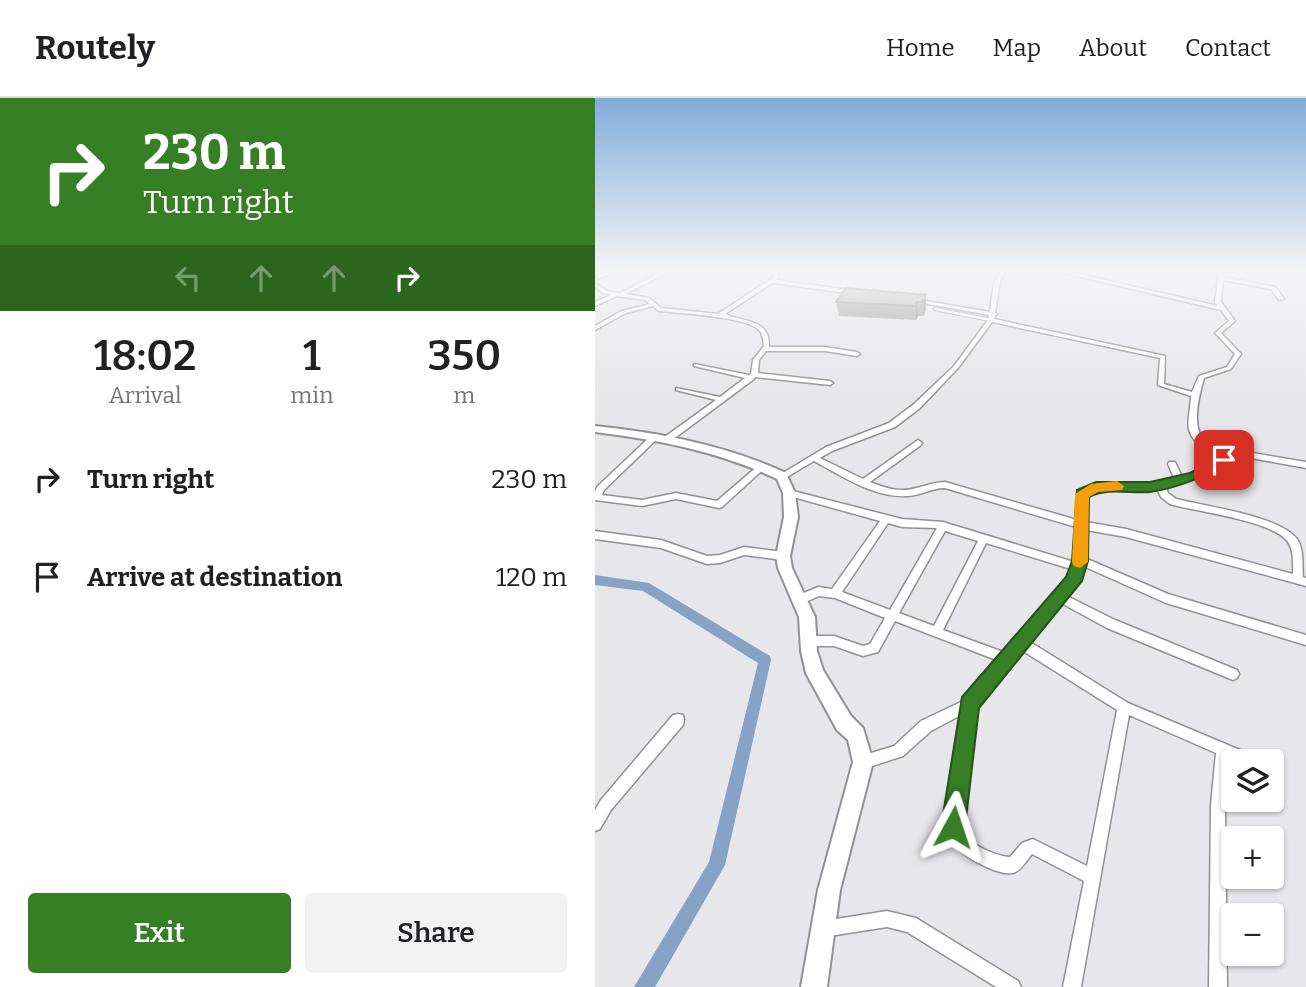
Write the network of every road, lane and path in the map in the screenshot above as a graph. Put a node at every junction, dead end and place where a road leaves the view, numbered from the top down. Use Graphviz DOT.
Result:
graph roads {
  1 [pos="623,312"];
  2 [pos="682,312"];
  3 [pos="726,312"];
  4 [pos="960,312"];
  5 [pos="971,312"];
  6 [pos="993,312"];
  7 [pos="1226,312"];
  8 [pos="722,316"];
  9 [pos="992,317"];
  10 [pos="595,328"];
  11 [pos="765,349"];
  12 [pos="857,354"];
  13 [pos="696,365"];
  14 [pos="753,376"];
  15 [pos="830,383"];
  16 [pos="678,389"];
  17 [pos="1195,395"];
  18 [pos="720,399"];
  19 [pos="595,429"];
  20 [pos="663,437"];
  21 [pos="918,443"];
  22 [pos="1232,452"];
  23 [pos="814,458"];
  24 [pos="1172,464"];
  25 [pos="1306,465"];
  26 [pos="762,467"];
  27 [pos="1179,480"];
  28 [pos="865,482"];
  29 [pos="1160,484"];
  30 [pos="785,485"];
  31 [pos="596,496"];
  32 [pos="886,519"];
  33 [pos="1080,525"];
  34 [pos="943,526"];
  35 [pos="595,535"];
  36 [pos="984,538"];
  37 [pos="783,556"];
  38 [pos="1079,564"];
  39 [pos="1302,580"];
  40 [pos="835,594"];
  41 [pos="1061,598"];
  42 [pos="801,599"];
  43 [pos="894,615"];
  44 [pos="937,631"];
  45 [pos="808,640"];
  46 [pos="1306,640"];
  47 [pos="1021,643"];
  48 [pos="1008,659"];
  49 [pos="1233,674"];
  50 [pos="969,704"];
  51 [pos="1124,707"];
  52 [pos="678,720"];
  53 [pos="1221,749"];
  54 [pos="863,762"];
  55 [pos="1221,772"];
  56 [pos="595,824"];
  57 [pos="1092,877"];
  58 [pos="823,929"];
  59 [pos="814,987"];
  60 [pos="1012,987"];
  61 [pos="1072,987"];
  62 [pos="1218,987"];
  1 -- 10 [label="street"];
  2 -- 8 [label="street"];
  3 -- 8 [label="street"];
  4 -- 9 [label="lane"];
  5 -- 9 [label="street"];
  6 -- 9 [label="street"];
  7 -- 17 [label="street"];
  8 -- 11 [label="street"];
  9 -- 17 [label="street"];
  9 -- 23 [label="street"];
  11 -- 12 [label="street"];
  11 -- 14 [label="street"];
  13 -- 14 [label="street"];
  14 -- 15 [label="street"];
  14 -- 18 [label="street"];
  16 -- 18 [label="street"];
  17 -- 22 [label="street"];
  18 -- 20 [label="street"];
  19 -- 20 [label="street"];
  20 -- 26 [label="street"];
  20 -- 31 [label="street"];
  21 -- 28 [label="street"];
  22 -- 25 [label="street"];
  22 -- 27 [label="street"];
  23 -- 28 [label="street"];
  23 -- 30 [label="street"];
  24 -- 27 [label="street"];
  26 -- 30 [label="street"];
  26 -- 31 [label="street"];
  27 -- 29 [label="street"];
  28 -- 33 [label="street"];
  29 -- 33 [label="street"];
  29 -- 39 [label="street"];
  30 -- 32 [label="street"];
  30 -- 37 [label="street"];
  32 -- 34 [label="street"];
  32 -- 40 [label="street"];
  33 -- 38 [label="street"];
  33 -- 39 [label="street"];
  34 -- 36 [label="street"];
  34 -- 43 [label="street"];
  35 -- 37 [label="street"];
  36 -- 38 [label="street"];
  36 -- 44 [label="street"];
  37 -- 42 [label="street"];
  38 -- 41 [label="street"];
  38 -- 46 [label="street"];
  40 -- 42 [label="street"];
  40 -- 43 [label="street"];
  41 -- 47 [label="street"];
  41 -- 49 [label="street"];
  42 -- 45 [label="street"];
  43 -- 44 [label="street"];
  43 -- 45 [label="street"];
  44 -- 48 [label="street"];
  45 -- 54 [label="street"];
  47 -- 48 [label="street"];
  47 -- 51 [label="street"];
  48 -- 50 [label="street"];
  50 -- 54 [label="street"];
  50 -- 57 [label="street"];
  51 -- 53 [label="street"];
  51 -- 57 [label="street"];
  52 -- 56 [label="street"];
  54 -- 58 [label="street"];
  55 -- 62 [label="street"];
  57 -- 61 [label="street"];
  58 -- 59 [label="street"];
  58 -- 60 [label="street"];
}
